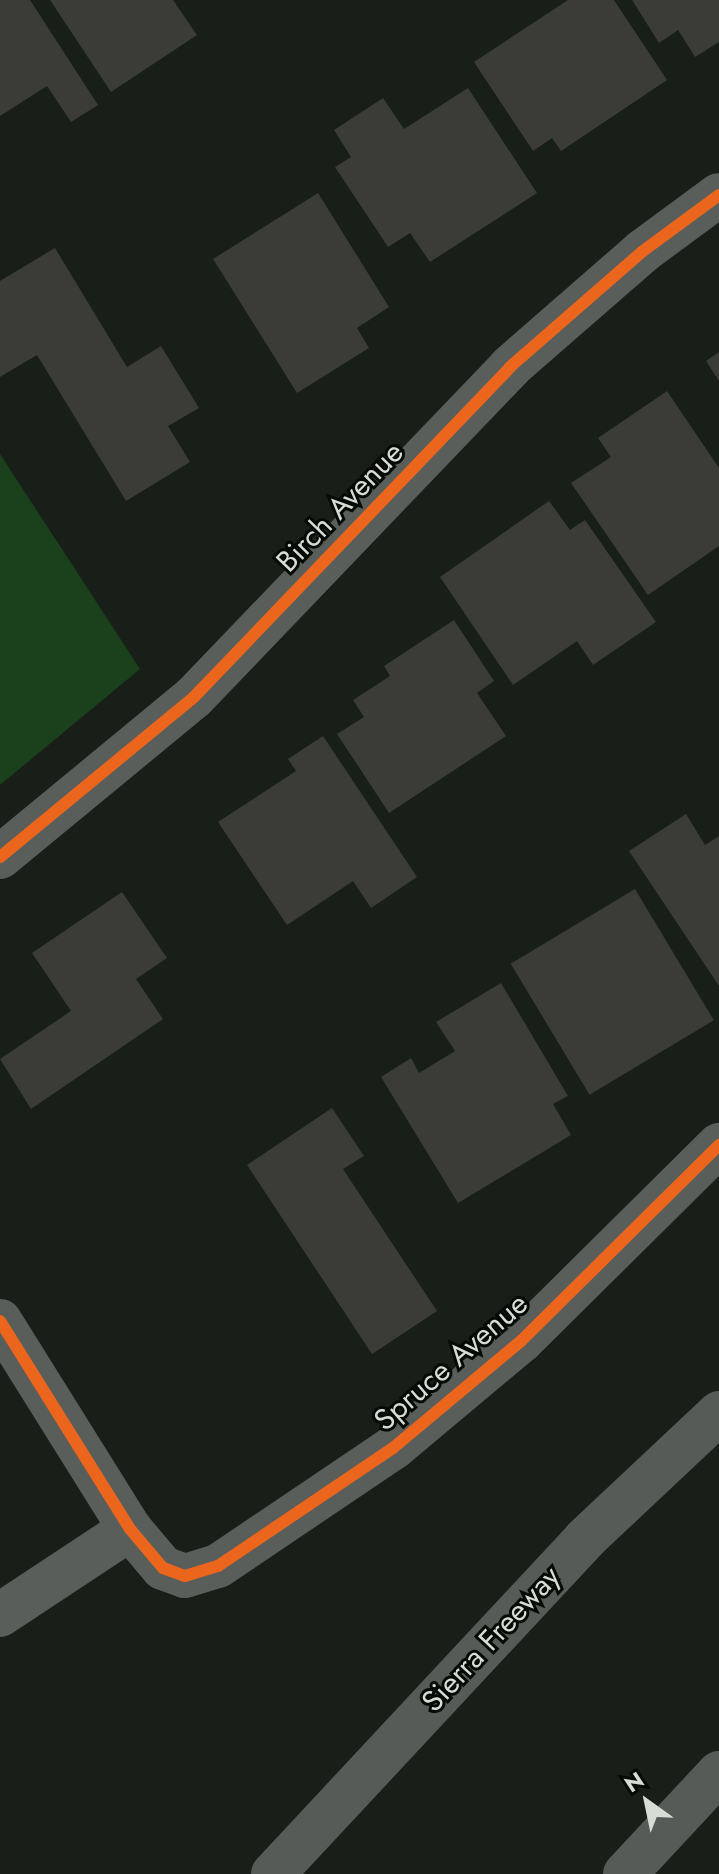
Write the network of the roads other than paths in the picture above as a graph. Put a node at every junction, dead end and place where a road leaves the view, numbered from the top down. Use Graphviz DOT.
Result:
graph roads {
  1 [pos="719,195"];
  2 [pos="0,857"];
  3 [pos="719,1145"];
  4 [pos="0,1321"];
  5 [pos="719,1413"];
  6 [pos="130,1529"];
  7 [pos="0,1615"];
  8 [pos="719,1773"];
  9 [pos="273,1874"];
  10 [pos="625,1874"];
  1 -- 2 [label="street, Birch Avenue"];
  3 -- 6 [label="street, Spruce Avenue"];
  4 -- 6 [label="street"];
  5 -- 9 [label="highway, Sierra Freeway"];
  6 -- 7 [label="street"];
  8 -- 10 [label="highway"];
}
